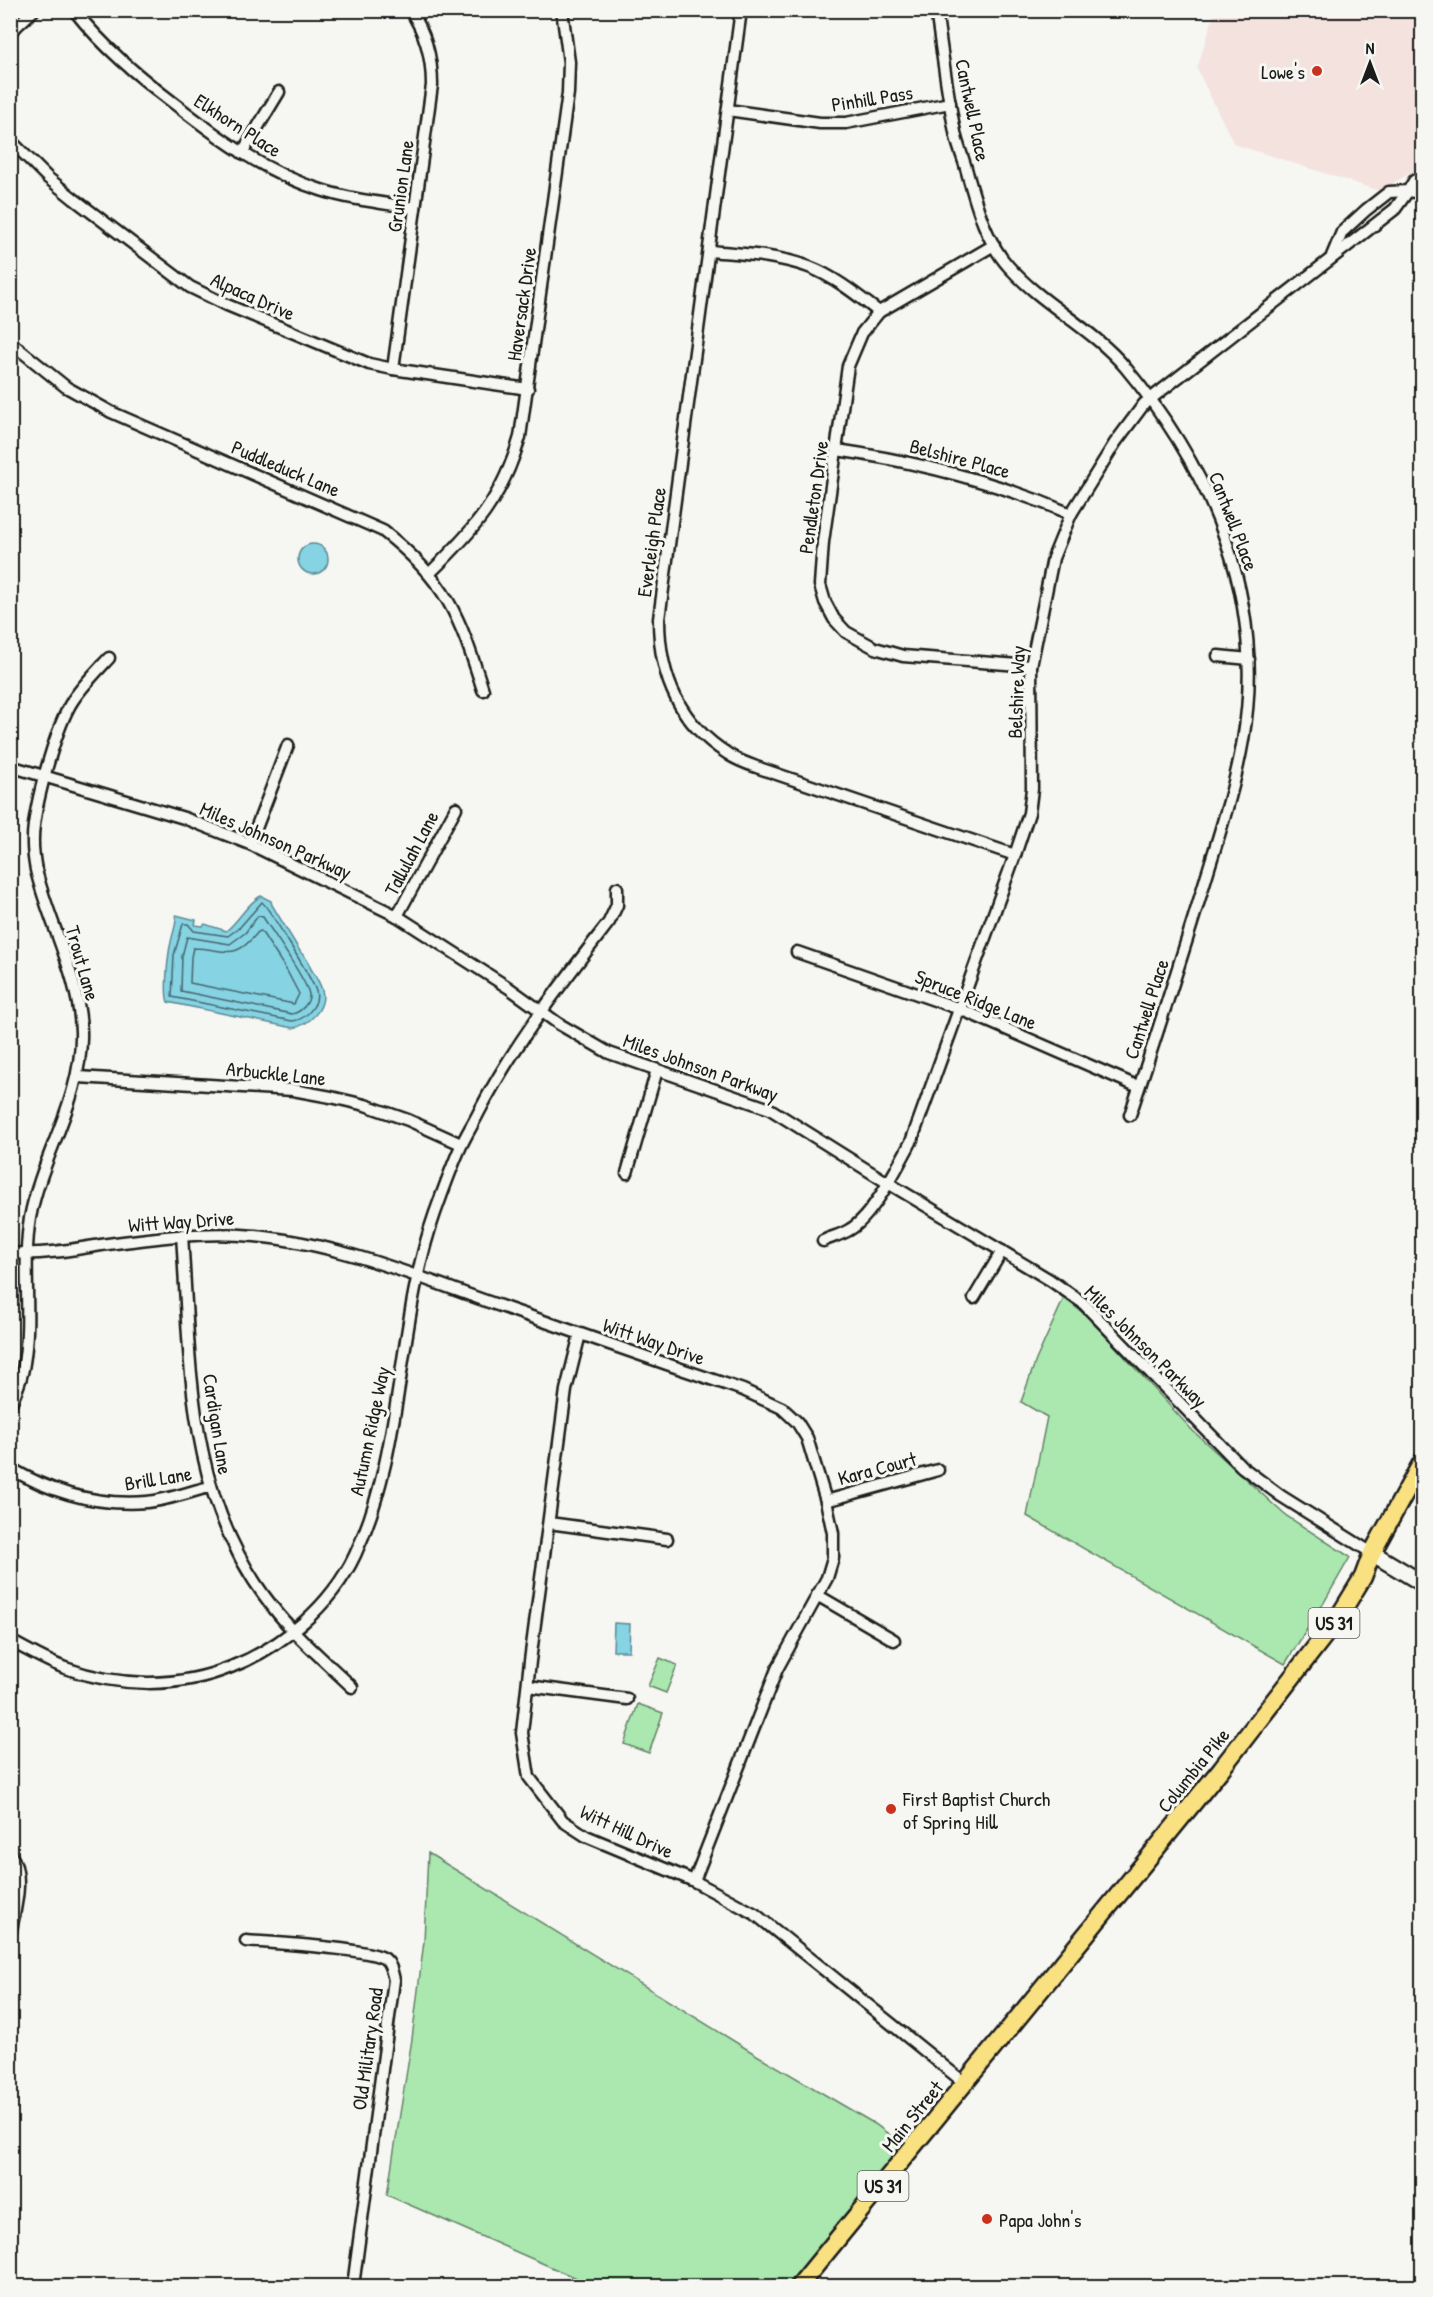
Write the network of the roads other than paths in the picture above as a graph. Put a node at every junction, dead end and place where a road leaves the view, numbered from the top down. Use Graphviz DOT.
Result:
graph roads {
  1 [pos="34,10"];
  2 [pos="74,10"];
  3 [pos="410,10"];
  4 [pos="562,10"];
  5 [pos="741,10"];
  6 [pos="936,10"];
  7 [pos="10,32"];
  8 [pos="279,92"];
  9 [pos="950,103"];
  10 [pos="728,110"];
  11 [pos="10,141"];
  12 [pos="242,153"];
  13 [pos="1422,176"];
  14 [pos="1408,191"];
  15 [pos="1422,193"];
  16 [pos="415,208"];
  17 [pos="994,245"];
  18 [pos="709,251"];
  19 [pos="1331,259"];
  20 [pos="879,312"];
  21 [pos="10,342"];
  22 [pos="393,369"];
  23 [pos="528,389"];
  24 [pos="1150,399"];
  25 [pos="837,450"];
  26 [pos="1071,514"];
  27 [pos="430,573"];
  28 [pos="1218,656"];
  29 [pos="109,658"];
  30 [pos="1249,659"];
  31 [pos="1031,666"];
  32 [pos="483,690"];
  33 [pos="288,745"];
  34 [pos="10,766"];
  35 [pos="46,776"];
  36 [pos="456,808"];
  37 [pos="250,844"];
  38 [pos="1015,855"];
  39 [pos="616,888"];
  40 [pos="397,916"];
  41 [pos="797,952"];
  42 [pos="960,1009"];
  43 [pos="541,1011"];
  44 [pos="657,1070"];
  45 [pos="78,1077"];
  46 [pos="1139,1087"];
  47 [pos="1130,1115"];
  48 [pos="461,1144"];
  49 [pos="627,1173"];
  50 [pos="888,1183"];
  51 [pos="182,1235"];
  52 [pos="823,1241"];
  53 [pos="1002,1251"];
  54 [pos="10,1253"];
  55 [pos="27,1254"];
  56 [pos="418,1277"];
  57 [pos="974,1298"];
  58 [pos="580,1334"];
  59 [pos="10,1406"];
  60 [pos="1422,1462"];
  61 [pos="10,1468"];
  62 [pos="938,1470"];
  63 [pos="210,1487"];
  64 [pos="826,1501"];
  65 [pos="549,1523"];
  66 [pos="668,1539"];
  67 [pos="1372,1553"];
  68 [pos="1422,1583"];
  69 [pos="818,1595"];
  70 [pos="293,1631"];
  71 [pos="894,1640"];
  72 [pos="10,1641"];
  73 [pos="528,1686"];
  74 [pos="352,1687"];
  75 [pos="627,1699"];
  76 [pos="10,1854"];
  77 [pos="694,1881"];
  78 [pos="10,1936"];
  79 [pos="246,1941"];
  80 [pos="966,2084"];
  81 [pos="353,2286"];
  82 [pos="799,2286"];
  1 -- 7 [label="street"];
  2 -- 12 [label="street, Elkhorn Place"];
  3 -- 16 [label="street, Grunion Lane"];
  4 -- 23 [label="street, Haversack Drive"];
  5 -- 10 [label="street, Everleigh Place"];
  6 -- 9 [label="street, Cantwell Place"];
  8 -- 12 [label="street"];
  9 -- 10 [label="street, Pinhill Pass"];
  9 -- 17 [label="street, Cantwell Place"];
  10 -- 18 [label="street, Everleigh Place"];
  11 -- 22 [label="street, Alpaca Drive"];
  12 -- 16 [label="street, Elkhorn Place"];
  13 -- 14 [label="street, Belshire Way"];
  14 -- 15 [label="street, Belshire Way"];
  14 -- 19 [label="street, Belshire Way"];
  14 -- 19 [label="street, Belshire Way"];
  16 -- 22 [label="street, Grunion Lane"];
  17 -- 20 [label="street, Pendleton Drive"];
  17 -- 24 [label="street, Cantwell Place"];
  18 -- 20 [label="street"];
  18 -- 38 [label="street, Everleigh Place"];
  19 -- 24 [label="street, Belshire Way"];
  20 -- 25 [label="street, Pendleton Drive"];
  21 -- 27 [label="street, Puddleduck Lane"];
  22 -- 23 [label="street, Alpaca Drive"];
  23 -- 27 [label="street, Haversack Drive"];
  24 -- 26 [label="street, Belshire Way"];
  24 -- 30 [label="street, Cantwell Place"];
  25 -- 26 [label="street, Belshire Place"];
  25 -- 31 [label="street, Pendleton Drive"];
  26 -- 31 [label="street, Belshire Way"];
  27 -- 32 [label="street, Puddleduck Lane"];
  28 -- 30 [label="street"];
  29 -- 35 [label="street, Trout Lane"];
  30 -- 46 [label="street, Cantwell Place"];
  31 -- 38 [label="street, Belshire Way"];
  33 -- 37 [label="street"];
  34 -- 35 [label="street, Miles Johnson Parkway"];
  35 -- 37 [label="street, Miles Johnson Parkway"];
  35 -- 45 [label="street, Trout Lane"];
  36 -- 40 [label="street, Tallulah Lane"];
  37 -- 40 [label="street, Miles Johnson Parkway"];
  38 -- 42 [label="street, Belshire Way"];
  39 -- 43 [label="street, Autumn Ridge Way"];
  40 -- 43 [label="street, Miles Johnson Parkway"];
  41 -- 42 [label="street, Spruce Ridge Lane"];
  42 -- 46 [label="street, Spruce Ridge Lane"];
  42 -- 50 [label="street, Belshire Way"];
  43 -- 44 [label="street, Miles Johnson Parkway"];
  43 -- 48 [label="street, Autumn Ridge Way"];
  44 -- 49 [label="street"];
  44 -- 50 [label="street, Miles Johnson Parkway"];
  45 -- 48 [label="street, Arbuckle Lane"];
  45 -- 55 [label="street, Trout Lane"];
  46 -- 47 [label="street, Cantwell Place"];
  48 -- 56 [label="street, Autumn Ridge Way"];
  50 -- 52 [label="street, Belshire Way"];
  50 -- 53 [label="street, Miles Johnson Parkway"];
  51 -- 55 [label="street, Witt Way Drive"];
  51 -- 56 [label="street, Witt Way Drive"];
  51 -- 63 [label="street, Cardigan Lane"];
  53 -- 57 [label="street"];
  53 -- 67 [label="street, Miles Johnson Parkway"];
  54 -- 55 [label="street, Witt Way Drive"];
  55 -- 59 [label="street, Trout Lane"];
  56 -- 58 [label="street, Witt Way Drive"];
  56 -- 70 [label="street, Autumn Ridge Way"];
  58 -- 64 [label="street, Witt Way Drive"];
  58 -- 65 [label="street, Witt Hill Drive"];
  60 -- 67 [label="main road, Columbia Pike / US 31"];
  61 -- 63 [label="street, Brill Lane"];
  62 -- 64 [label="street, Kara Court"];
  63 -- 70 [label="street, Cardigan Lane"];
  64 -- 69 [label="street, Witt Way Drive"];
  65 -- 66 [label="street"];
  65 -- 73 [label="street, Witt Hill Drive"];
  67 -- 68 [label="main road"];
  67 -- 80 [label="main road, Columbia Pike / US 31"];
  69 -- 71 [label="street"];
  69 -- 77 [label="street, Witt Way Drive"];
  70 -- 72 [label="street, Autumn Ridge Way"];
  70 -- 74 [label="street, Cardigan Lane"];
  73 -- 75 [label="street"];
  73 -- 77 [label="street, Witt Hill Drive"];
  76 -- 78 [label="street"];
  77 -- 80 [label="street, Witt Hill Drive"];
  79 -- 81 [label="street, Old Military Road"];
  80 -- 82 [label="main road, Main Street / US 31"];
}
